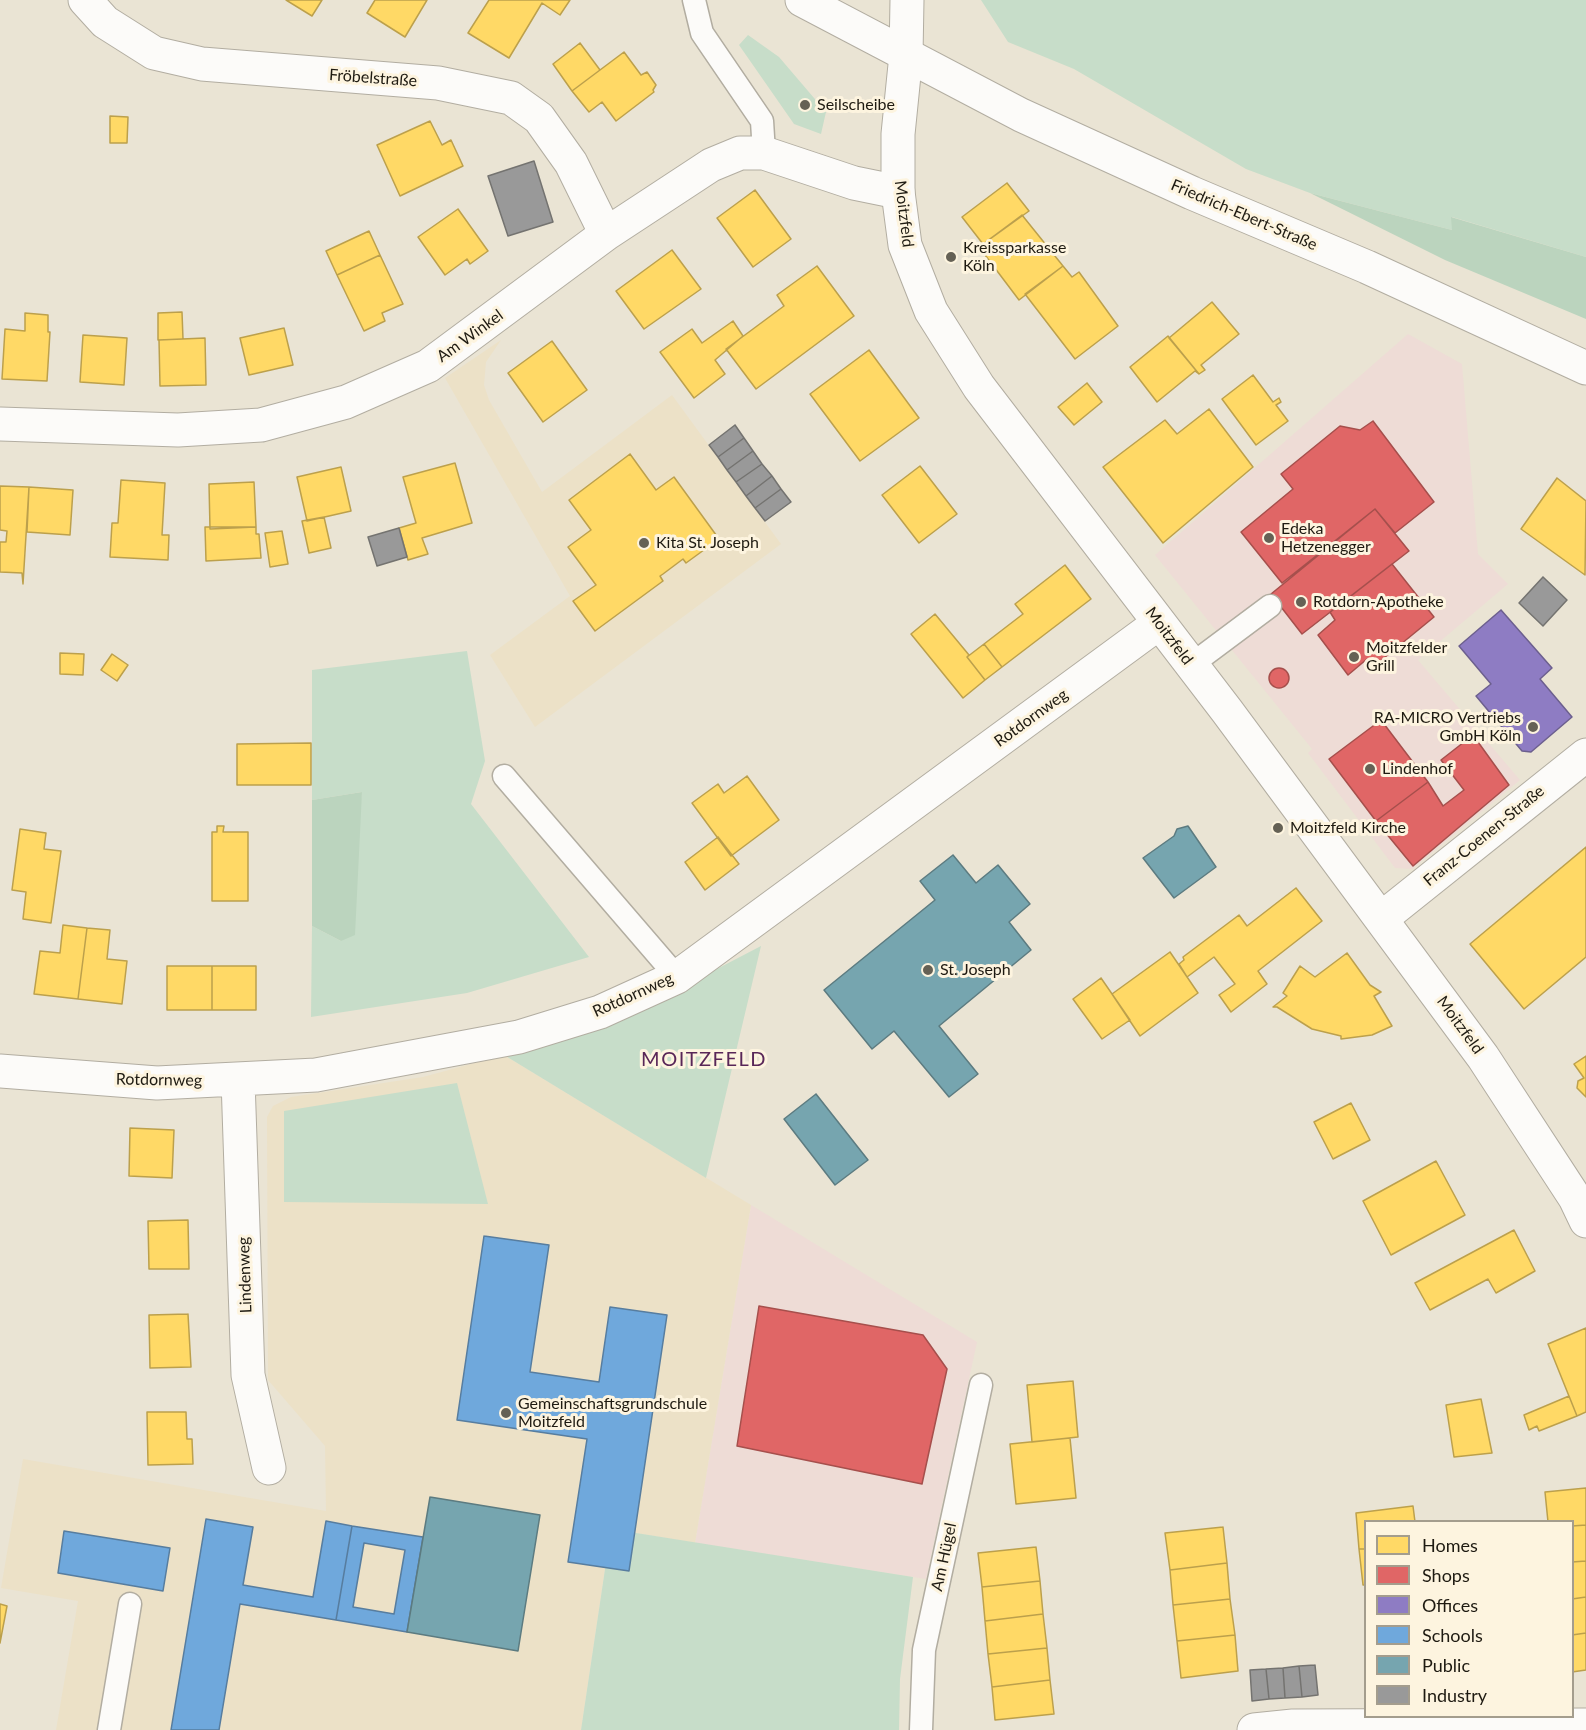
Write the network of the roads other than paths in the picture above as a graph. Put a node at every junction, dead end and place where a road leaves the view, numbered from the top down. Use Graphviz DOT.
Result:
graph roads {
  1 [pos="85,0"];
  2 [pos="694,0"];
  3 [pos="802,0"];
  4 [pos="907,0"];
  5 [pos="906,55"];
  6 [pos="764,153"];
  7 [pos="898,192"];
  8 [pos="606,234"];
  9 [pos="1586,368"];
  10 [pos="0,424"];
  11 [pos="1270,606"];
  12 [pos="1159,623"];
  13 [pos="1191,665"];
  14 [pos="1586,755"];
  15 [pos="504,776"];
  16 [pos="1382,918"];
  17 [pos="676,977"];
  18 [pos="0,1071"];
  19 [pos="238,1080"];
  20 [pos="1586,1221"];
  21 [pos="981,1385"];
  22 [pos="269,1468"];
  23 [pos="130,1604"];
  24 [pos="1586,1725"];
  25 [pos="109,1730"];
  26 [pos="921,1730"];
  27 [pos="1254,1730"];
  1 -- 8 [label="street, Fröbelstraße"];
  2 -- 6 [label="lane"];
  3 -- 5 [label="street, Friedrich-Ebert-Straße"];
  4 -- 5 [label="street, Moitzfeld"];
  5 -- 7 [label="street, Moitzfeld"];
  5 -- 9 [label="street, Friedrich-Ebert-Straße"];
  6 -- 7 [label="street, Am Winkel"];
  6 -- 8 [label="street, Am Winkel"];
  7 -- 12 [label="street, Moitzfeld"];
  8 -- 10 [label="street, Am Winkel"];
  11 -- 13 [label="lane"];
  12 -- 13 [label="street, Moitzfeld"];
  12 -- 17 [label="street, Rotdornweg"];
  13 -- 16 [label="street, Moitzfeld"];
  14 -- 16 [label="street, Franz-Coenen-Straße"];
  15 -- 17 [label="lane"];
  16 -- 20 [label="street, Moitzfeld"];
  17 -- 19 [label="street, Rotdornweg"];
  18 -- 19 [label="street, Rotdornweg"];
  19 -- 22 [label="street, Lindenweg"];
  21 -- 26 [label="lane, Am Hügel"];
  23 -- 25 [label="lane"];
  24 -- 27 [label="street"];
}
